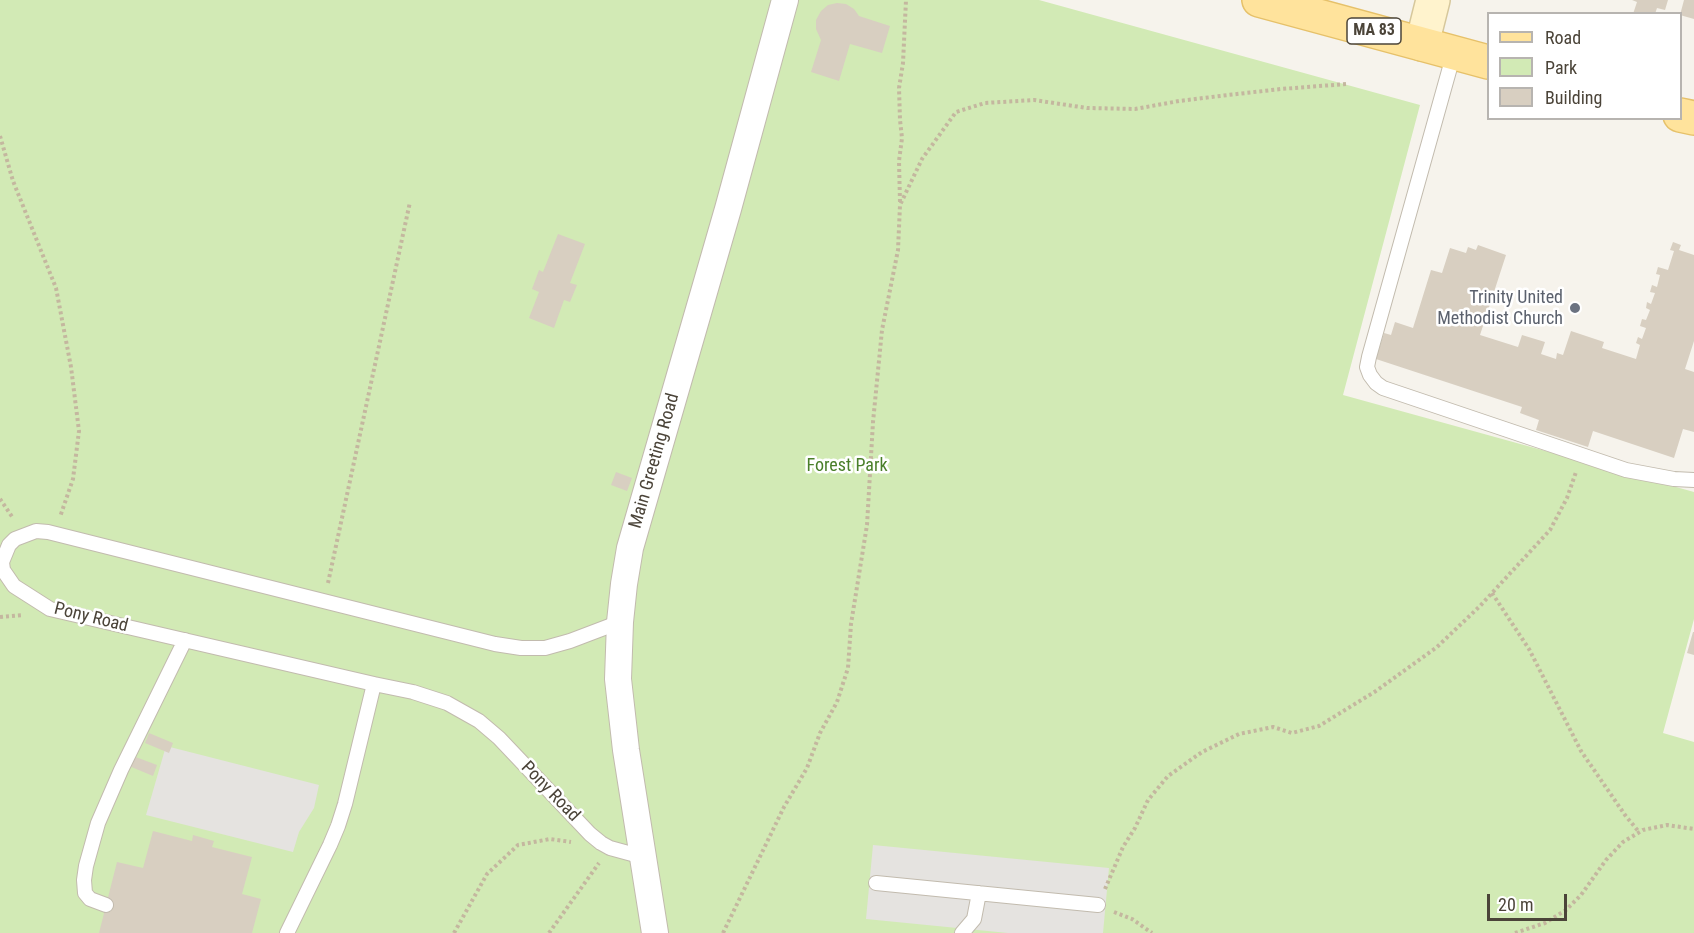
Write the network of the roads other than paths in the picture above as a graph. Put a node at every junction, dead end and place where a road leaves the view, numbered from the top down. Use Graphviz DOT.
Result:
graph roads {
  1 [pos="784,0"];
  2 [pos="1259,0"];
  3 [pos="1433,0"];
  4 [pos="1422,44"];
  5 [pos="1454,53"];
  6 [pos="1487,62"];
  7 [pos="1694,480"];
  8 [pos="620,622"];
  9 [pos="185,640"];
  10 [pos="374,684"];
  11 [pos="643,857"];
  12 [pos="876,883"];
  13 [pos="979,893"];
  14 [pos="106,905"];
  15 [pos="1098,906"];
  16 [pos="286,933"];
  17 [pos="655,933"];
  18 [pos="962,933"];
  1 -- 8 [label="street, Main Greeting Road"];
  2 -- 4 [label="main road, MA 83"];
  3 -- 4 [label="main road"];
  4 -- 5 [label="main road, MA 83"];
  5 -- 6 [label="main road, MA 83"];
  5 -- 7 [label="lane"];
  8 -- 9 [label="lane, Pony Road"];
  8 -- 11 [label="street, Main Greeting Road"];
  9 -- 10 [label="lane, Pony Road"];
  9 -- 14 [label="lane"];
  10 -- 11 [label="lane, Pony Road"];
  10 -- 16 [label="lane"];
  11 -- 17 [label="street, Main Greeting Road"];
  12 -- 13 [label="lane"];
  13 -- 15 [label="lane"];
  13 -- 18 [label="lane"];
}
